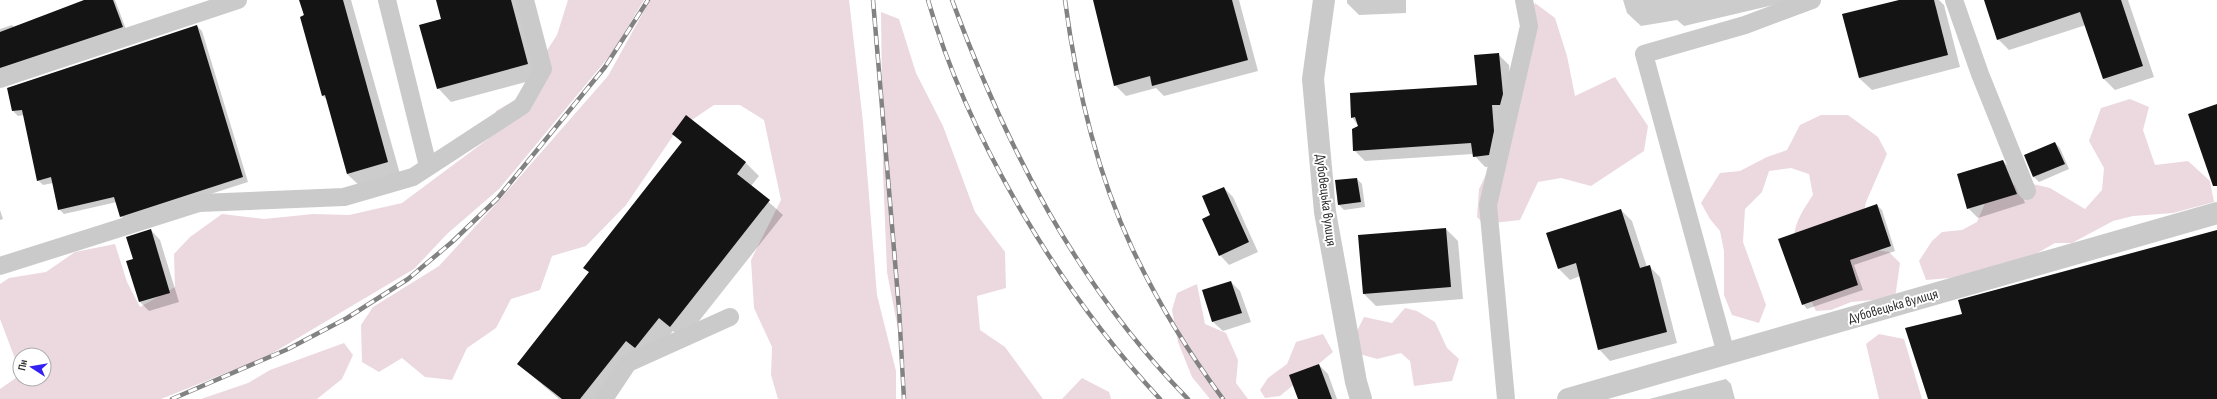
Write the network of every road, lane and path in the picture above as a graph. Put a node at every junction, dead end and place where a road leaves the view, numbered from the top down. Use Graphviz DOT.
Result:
graph roads {
  1 [pos="238,0"];
  2 [pos="387,0"];
  3 [pos="525,0"];
  4 [pos="1324,0"];
  5 [pos="1524,0"];
  6 [pos="1812,0"];
  7 [pos="1954,0"];
  8 [pos="0,79"];
  9 [pos="428,166"];
  10 [pos="2027,191"];
  11 [pos="2217,213"];
  12 [pos="0,266"];
  13 [pos="730,317"];
  14 [pos="1726,354"];
  15 [pos="604,399"];
  16 [pos="1362,399"];
  17 [pos="1506,399"];
  18 [pos="1568,399"];
  1 -- 8 [label="lane"];
  2 -- 9 [label="lane"];
  3 -- 9 [label="lane"];
  4 -- 16 [label="street, Дубовецька вулиця"];
  5 -- 17 [label="lane"];
  6 -- 14 [label="lane"];
  7 -- 10 [label="lane"];
  9 -- 12 [label="lane"];
  11 -- 14 [label="street, Дубовецька вулиця"];
  13 -- 15 [label="lane"];
  14 -- 18 [label="street, Дубовецька вулиця"];
}
